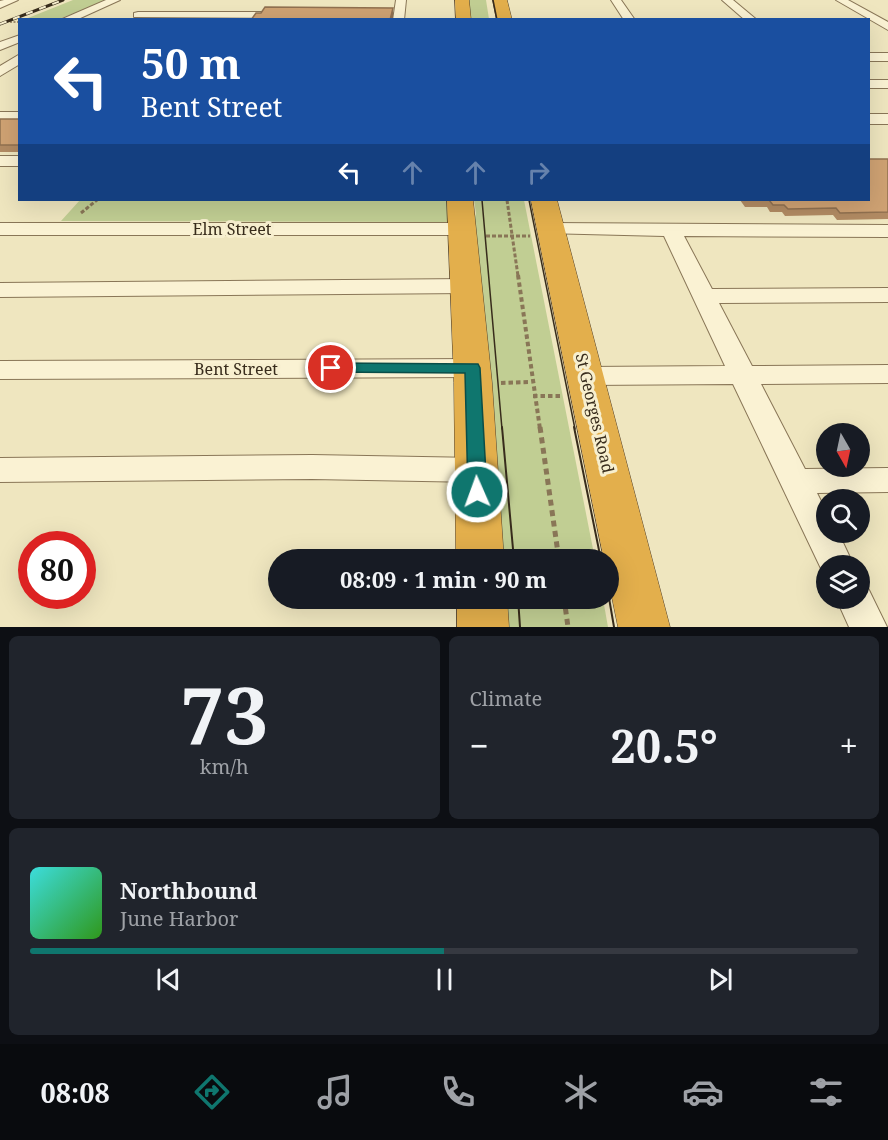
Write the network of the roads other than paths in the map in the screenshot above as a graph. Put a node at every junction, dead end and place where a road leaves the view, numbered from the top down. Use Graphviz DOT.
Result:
graph roads {
  1 [pos="13,0"];
  2 [pos="115,0"];
  3 [pos="400,0"];
  4 [pos="462,0"];
  5 [pos="500,0"];
  6 [pos="616,0"];
  7 [pos="727,0"];
  8 [pos="841,0"];
  9 [pos="0,5"];
  10 [pos="151,5"];
  11 [pos="292,15"];
  12 [pos="135,17"];
  13 [pos="395,17"];
  14 [pos="70,18"];
  15 [pos="464,18"];
  16 [pos="504,18"];
  17 [pos="629,18"];
  18 [pos="750,18"];
  19 [pos="888,27"];
  20 [pos="18,39"];
  21 [pos="18,45"];
  22 [pos="1,46"];
  23 [pos="870,57"];
  24 [pos="888,57"];
  25 [pos="18,60"];
  26 [pos="3,78"];
  27 [pos="870,84"];
  28 [pos="888,84"];
  29 [pos="0,117"];
  30 [pos="18,117"];
  31 [pos="870,119"];
  32 [pos="888,119"];
  33 [pos="0,161"];
  34 [pos="18,161"];
  35 [pos="544,201"];
  36 [pos="463,222"];
  37 [pos="0,229"];
  38 [pos="671,230"];
  39 [pos="888,231"];
  40 [pos="552,232"];
  41 [pos="468,286"];
  42 [pos="0,290"];
  43 [pos="888,295"];
  44 [pos="703,296"];
  45 [pos="472,368"];
  46 [pos="0,370"];
  47 [pos="888,374"];
  48 [pos="587,376"];
  49 [pos="743,376"];
  50 [pos="0,470"];
  51 [pos="477,470"];
  52 [pos="888,480"];
  53 [pos="795,481"];
  54 [pos="480,549"];
  55 [pos="832,555"];
  56 [pos="482,609"];
  57 [pos="859,609"];
  58 [pos="483,627"];
  59 [pos="644,627"];
  60 [pos="868,627"];
  1 -- 9 [label="street"];
  2 -- 14 [label="street"];
  3 -- 13 [label="street"];
  4 -- 15 [label="highway"];
  5 -- 16 [label="highway"];
  6 -- 17 [label="street"];
  7 -- 18 [label="street"];
  8 -- 19 [label="street"];
  10 -- 12 [label="street"];
  11 -- 12 [label="street"];
  20 -- 22 [label="street"];
  21 -- 22 [label="street"];
  23 -- 24 [label="street"];
  25 -- 26 [label="street"];
  27 -- 28 [label="street"];
  29 -- 30 [label="street"];
  31 -- 32 [label="street"];
  33 -- 34 [label="street"];
  35 -- 40 [label="highway, St Georges Road"];
  36 -- 37 [label="street, Elm Street"];
  36 -- 41 [label="highway"];
  38 -- 39 [label="street"];
  38 -- 40 [label="street"];
  38 -- 44 [label="street"];
  40 -- 48 [label="highway, St Georges Road"];
  41 -- 42 [label="street"];
  41 -- 45 [label="highway"];
  43 -- 44 [label="street"];
  44 -- 49 [label="street"];
  45 -- 46 [label="street, Bent Street"];
  45 -- 51 [label="highway"];
  47 -- 49 [label="street"];
  48 -- 49 [label="street"];
  48 -- 59 [label="highway, St Georges Road"];
  49 -- 53 [label="street"];
  50 -- 51 [label="street"];
  51 -- 54 [label="highway"];
  52 -- 53 [label="street"];
  53 -- 55 [label="street"];
  56 -- 58 [label="highway"];
  57 -- 60 [label="street"];
}
